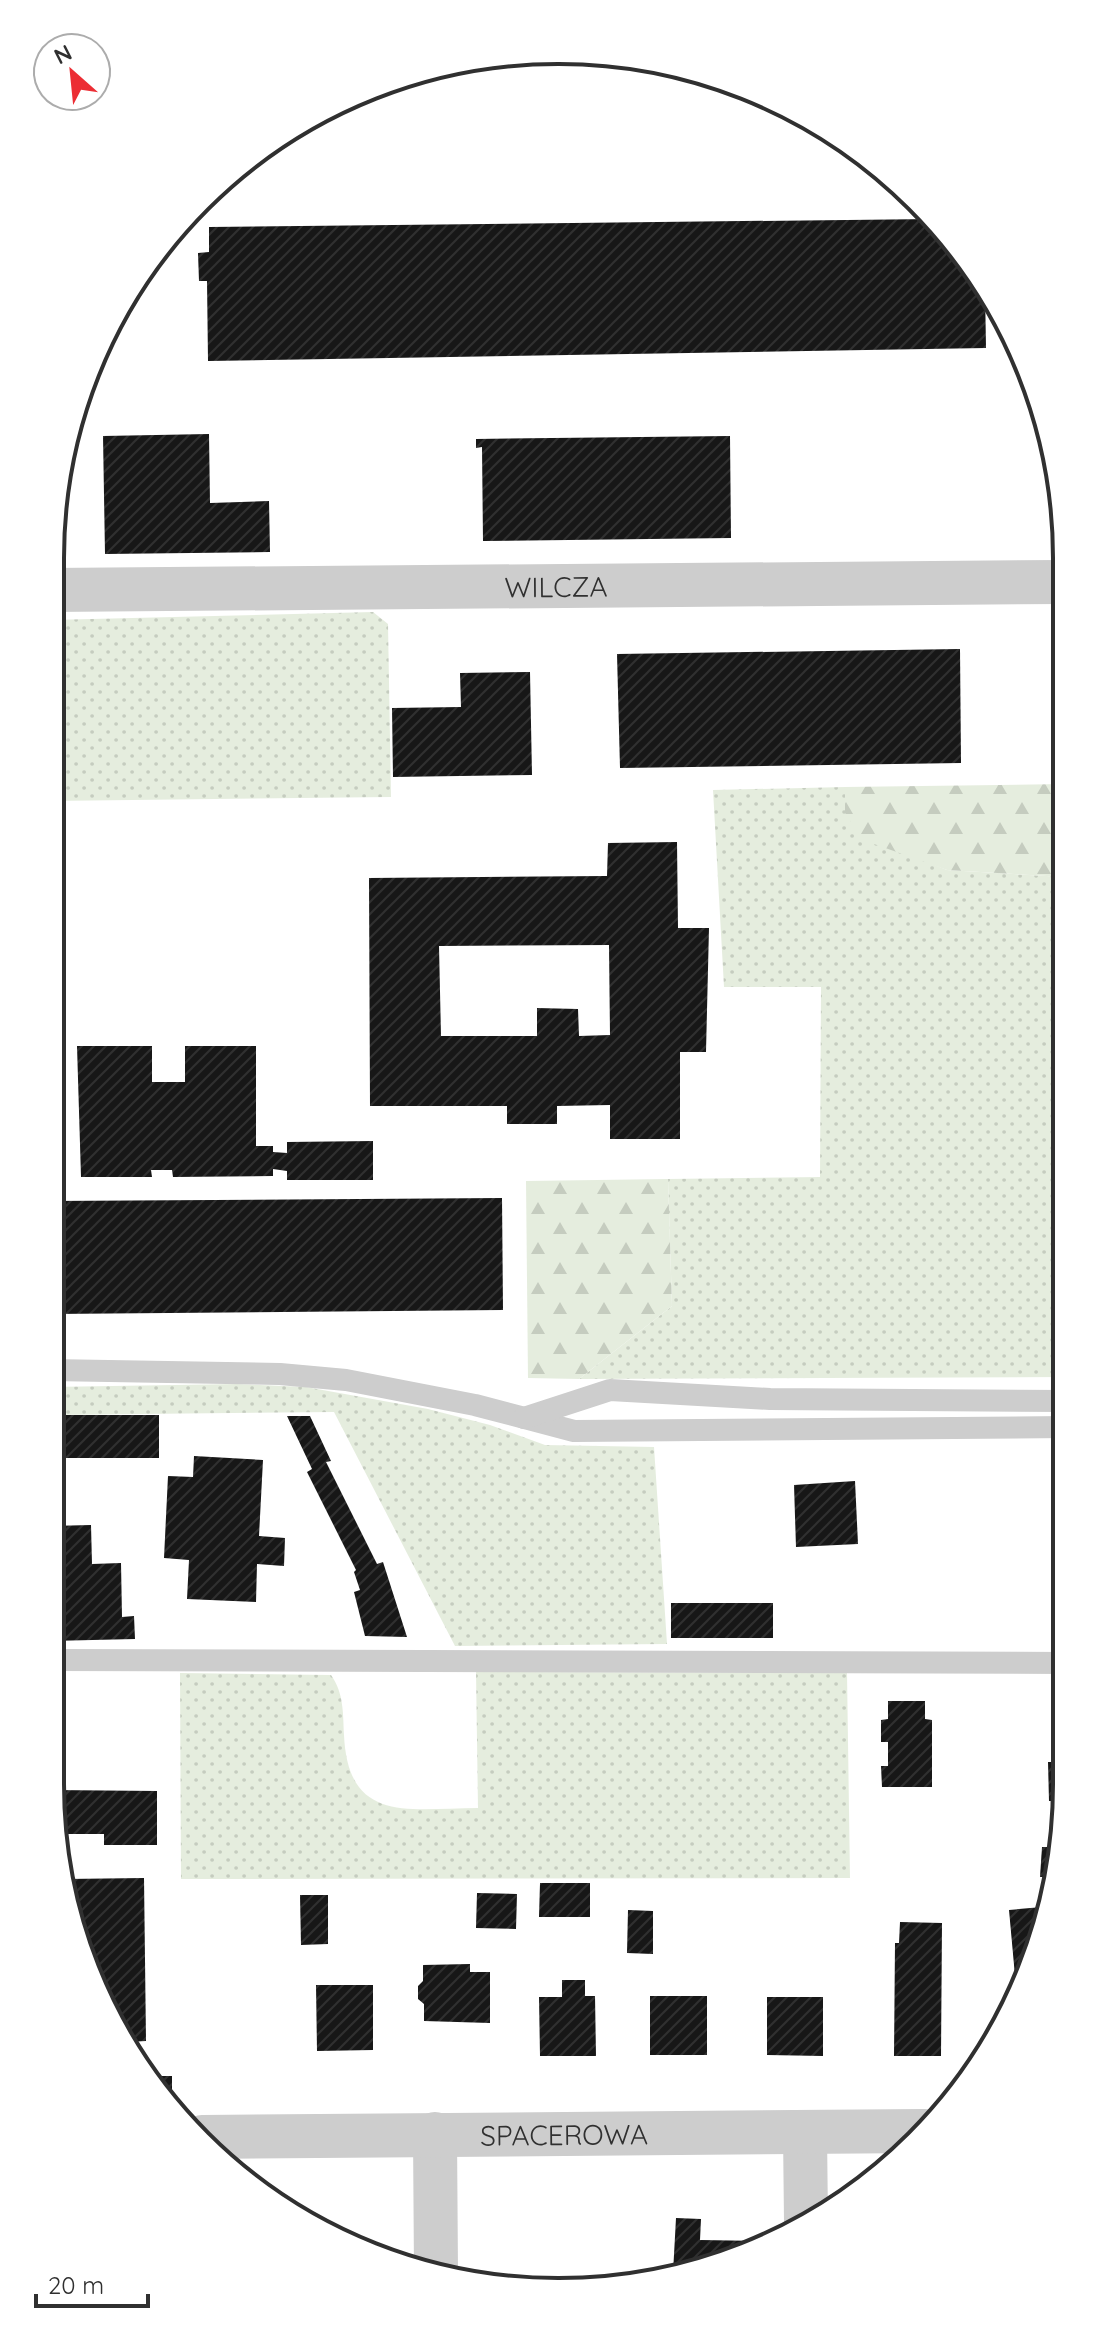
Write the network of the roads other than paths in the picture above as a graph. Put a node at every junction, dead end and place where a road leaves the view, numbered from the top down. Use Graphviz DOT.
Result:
graph roads {
  1 [pos="1053,582"];
  2 [pos="64,590"];
  3 [pos="64,1370"];
  4 [pos="693,1395"];
  5 [pos="1053,1401"];
  6 [pos="524,1418"];
  7 [pos="1053,1427"];
  8 [pos="680,1430"];
  9 [pos="64,1660"];
  10 [pos="1053,1663"];
  11 [pos="910,2131"];
  12 [pos="805,2132"];
  13 [pos="435,2134"];
  14 [pos="213,2137"];
  15 [pos="806,2212"];
  16 [pos="436,2262"];
  1 -- 2 [label="street, WILCZA"];
  3 -- 6 [label="lane"];
  4 -- 5 [label="lane"];
  4 -- 6 [label="lane"];
  4 -- 8 [label="lane"];
  6 -- 8 [label="lane"];
  7 -- 8 [label="lane"];
  9 -- 10 [label="lane"];
  11 -- 12 [label="street, SPACEROWA"];
  12 -- 13 [label="street, SPACEROWA"];
  12 -- 15 [label="street"];
  13 -- 14 [label="street, SPACEROWA"];
  13 -- 16 [label="street"];
}
